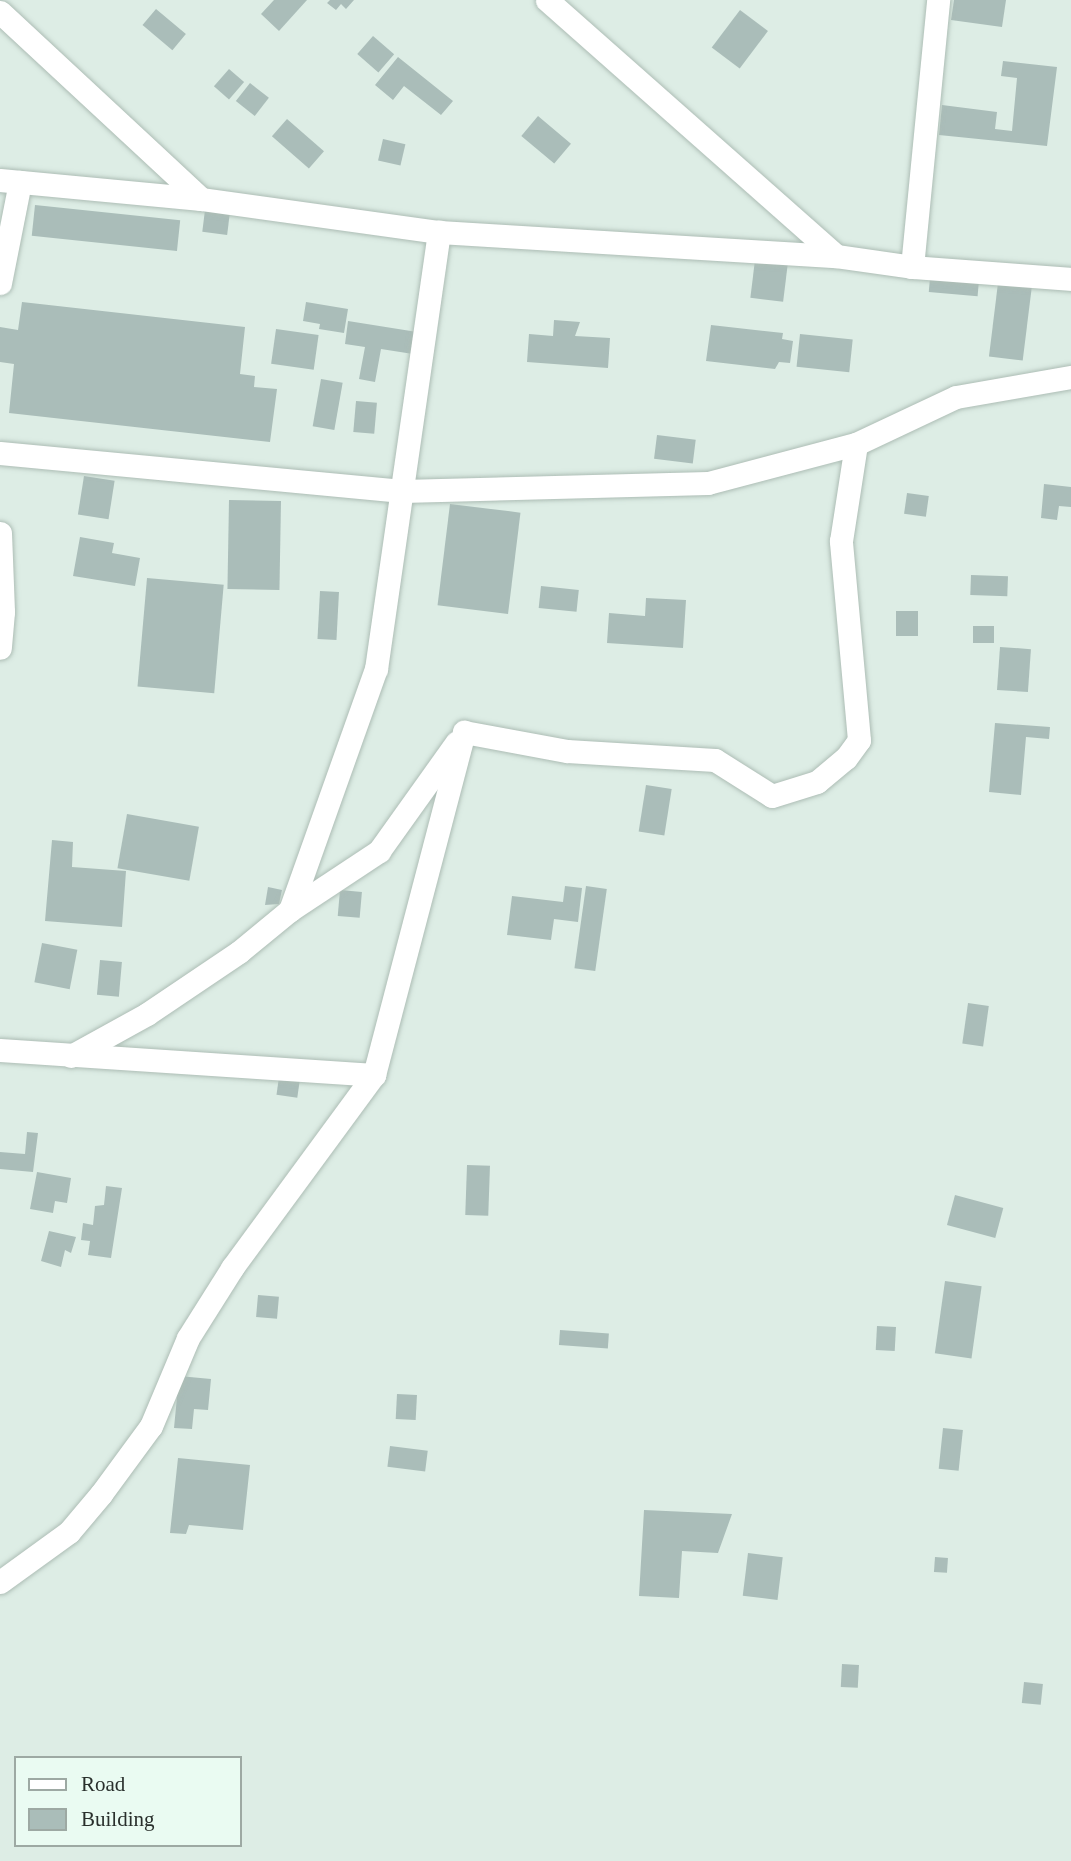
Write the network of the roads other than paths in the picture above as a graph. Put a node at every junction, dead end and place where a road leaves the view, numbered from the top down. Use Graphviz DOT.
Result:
graph roads {
  1 [pos="547,0"];
  2 [pos="937,0"];
  3 [pos="0,12"];
  4 [pos="10,181"];
  5 [pos="201,199"];
  6 [pos="439,232"];
  7 [pos="836,256"];
  8 [pos="912,267"];
  9 [pos="1071,279"];
  10 [pos="0,283"];
  11 [pos="1071,377"];
  12 [pos="856,444"];
  13 [pos="0,453"];
  14 [pos="402,491"];
  15 [pos="0,533"];
  16 [pos="0,648"];
  17 [pos="464,732"];
  18 [pos="290,910"];
  19 [pos="0,1050"];
  20 [pos="71,1056"];
  21 [pos="374,1075"];
  22 [pos="0,1582"];
  1 -- 7 [label="street"];
  2 -- 8 [label="street"];
  3 -- 5 [label="street"];
  4 -- 5 [label="street"];
  4 -- 10 [label="street"];
  5 -- 6 [label="street"];
  6 -- 7 [label="street"];
  6 -- 14 [label="street"];
  7 -- 8 [label="street"];
  8 -- 9 [label="street"];
  11 -- 12 [label="street"];
  12 -- 14 [label="street"];
  12 -- 17 [label="street"];
  13 -- 14 [label="street"];
  14 -- 18 [label="street"];
  15 -- 16 [label="street"];
  17 -- 18 [label="street"];
  17 -- 21 [label="street"];
  18 -- 20 [label="street"];
  19 -- 20 [label="street"];
  20 -- 21 [label="street"];
  21 -- 22 [label="street"];
}
